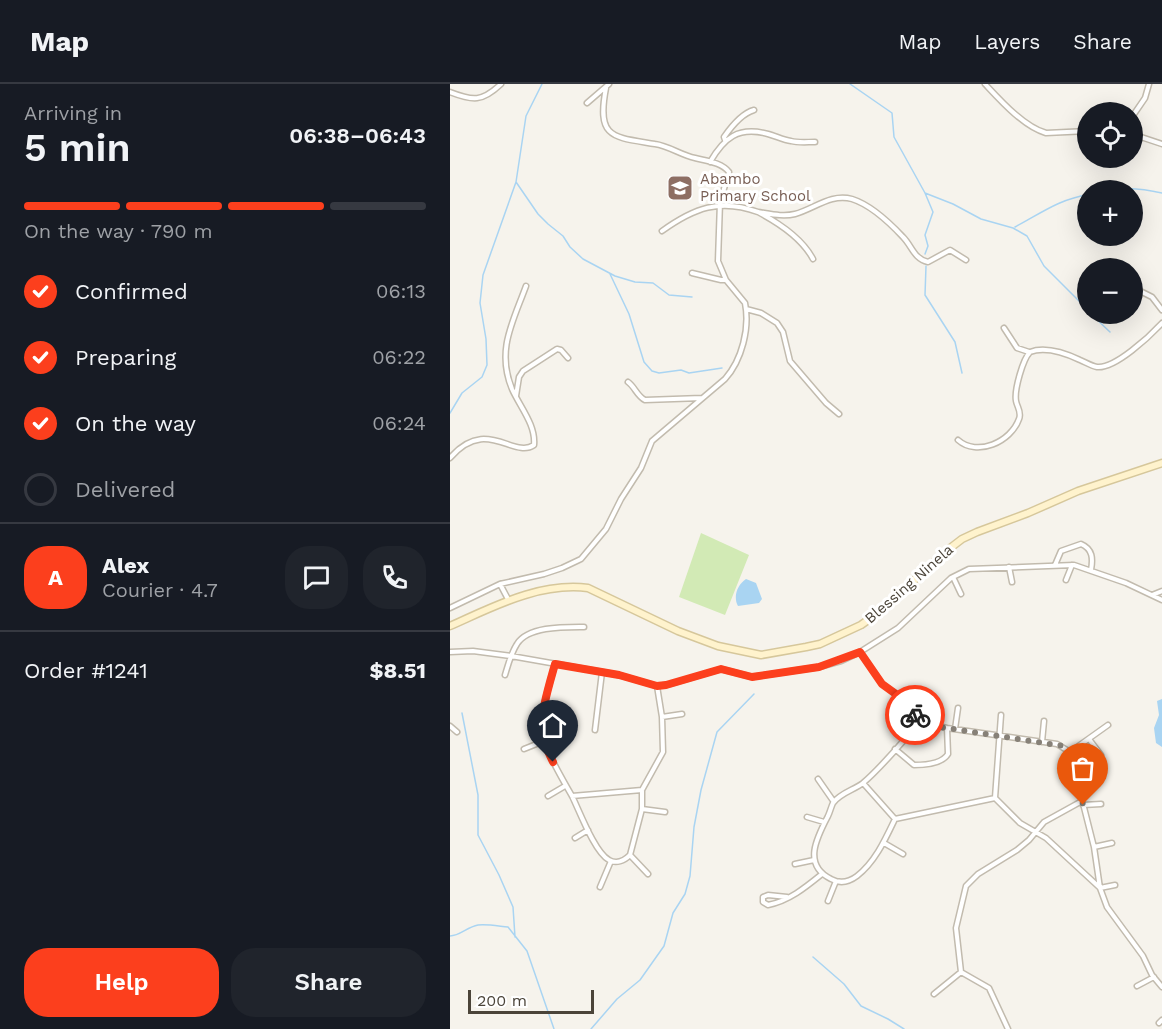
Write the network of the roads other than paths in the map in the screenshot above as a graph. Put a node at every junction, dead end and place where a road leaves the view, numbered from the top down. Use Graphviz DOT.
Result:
graph roads {
  1 [pos="501,84"];
  2 [pos="986,84"];
  3 [pos="1149,84"];
  4 [pos="607,86"];
  5 [pos="450,92"];
  6 [pos="1141,102"];
  7 [pos="587,103"];
  8 [pos="754,110"];
  9 [pos="1077,131"];
  10 [pos="1143,138"];
  11 [pos="725,140"];
  12 [pos="814,142"];
  13 [pos="1162,144"];
  14 [pos="710,162"];
  15 [pos="719,207"];
  16 [pos="758,212"];
  17 [pos="662,231"];
  18 [pos="813,259"];
  19 [pos="966,260"];
  20 [pos="722,271"];
  21 [pos="692,273"];
  22 [pos="717,278"];
  23 [pos="726,280"];
  24 [pos="526,286"];
  25 [pos="1143,292"];
  26 [pos="746,309"];
  27 [pos="1162,310"];
  28 [pos="1162,323"];
  29 [pos="1004,328"];
  30 [pos="1030,352"];
  31 [pos="568,358"];
  32 [pos="628,382"];
  33 [pos="516,397"];
  34 [pos="702,398"];
  35 [pos="839,414"];
  36 [pos="958,440"];
  37 [pos="450,458"];
  38 [pos="1162,463"];
  39 [pos="1055,565"];
  40 [pos="1072,565"];
  41 [pos="1008,567"];
  42 [pos="1090,570"];
  43 [pos="953,577"];
  44 [pos="1066,580"];
  45 [pos="1012,582"];
  46 [pos="500,584"];
  47 [pos="1162,591"];
  48 [pos="961,594"];
  49 [pos="1152,595"];
  50 [pos="1162,600"];
  51 [pos="509,601"];
  52 [pos="450,608"];
  53 [pos="450,626"];
  54 [pos="584,627"];
  55 [pos="450,652"];
  56 [pos="860,652"];
  57 [pos="511,656"];
  58 [pos="555,664"];
  59 [pos="602,672"];
  60 [pos="505,675"];
  61 [pos="657,686"];
  62 [pos="908,708"];
  63 [pos="958,708"];
  64 [pos="682,714"];
  65 [pos="1000,715"];
  66 [pos="662,717"];
  67 [pos="889,718"];
  68 [pos="1044,721"];
  69 [pos="920,722"];
  70 [pos="1108,724"];
  71 [pos="450,726"];
  72 [pos="946,728"];
  73 [pos="956,729"];
  74 [pos="595,730"];
  75 [pos="457,732"];
  76 [pos="998,736"];
  77 [pos="1089,739"];
  78 [pos="544,741"];
  79 [pos="1042,742"];
  80 [pos="524,749"];
  81 [pos="895,749"];
  82 [pos="1070,752"];
  83 [pos="1101,755"];
  84 [pos="818,779"];
  85 [pos="863,783"];
  86 [pos="566,786"];
  87 [pos="642,790"];
  88 [pos="548,796"];
  89 [pos="572,796"];
  90 [pos="995,798"];
  91 [pos="834,802"];
  92 [pos="1082,803"];
  93 [pos="1101,804"];
  94 [pos="642,809"];
  95 [pos="665,812"];
  96 [pos="807,817"];
  97 [pos="895,819"];
  98 [pos="824,822"];
  99 [pos="588,830"];
  100 [pos="1034,832"];
  101 [pos="575,838"];
  102 [pos="884,843"];
  103 [pos="1112,843"];
  104 [pos="1094,847"];
  105 [pos="903,854"];
  106 [pos="630,855"];
  107 [pos="814,860"];
  108 [pos="611,861"];
  109 [pos="795,864"];
  110 [pos="648,874"];
  111 [pos="822,874"];
  112 [pos="836,881"];
  113 [pos="1115,885"];
  114 [pos="600,886"];
  115 [pos="1100,888"];
  116 [pos="787,897"];
  117 [pos="828,901"];
  118 [pos="961,972"];
  119 [pos="1154,977"];
  120 [pos="1137,986"];
  121 [pos="1162,987"];
  122 [pos="934,994"];
  123 [pos="1008,1029"];
  1 -- 5 [label="street"];
  2 -- 9 [label="street"];
  3 -- 6 [label="street"];
  4 -- 7 [label="street"];
  4 -- 14 [label="street"];
  8 -- 11 [label="street"];
  10 -- 13 [label="street"];
  11 -- 12 [label="street"];
  11 -- 14 [label="street"];
  14 -- 15 [label="street"];
  15 -- 16 [label="street"];
  15 -- 17 [label="street"];
  15 -- 20 [label="street"];
  16 -- 18 [label="street"];
  16 -- 19 [label="street"];
  20 -- 22 [label="street"];
  20 -- 23 [label="street"];
  21 -- 22 [label="street"];
  22 -- 23 [label="street"];
  23 -- 26 [label="street"];
  24 -- 33 [label="street"];
  25 -- 27 [label="street"];
  26 -- 34 [label="street"];
  26 -- 35 [label="street"];
  28 -- 30 [label="street"];
  29 -- 30 [label="street"];
  30 -- 36 [label="street"];
  31 -- 33 [label="street"];
  32 -- 34 [label="street"];
  33 -- 37 [label="street"];
  34 -- 46 [label="street"];
  38 -- 51 [label="street, Blessing Ninela"];
  39 -- 40 [label="street"];
  39 -- 41 [label="street"];
  39 -- 42 [label="street"];
  40 -- 42 [label="street"];
  40 -- 44 [label="street"];
  41 -- 43 [label="street"];
  41 -- 45 [label="street"];
  42 -- 49 [label="street"];
  43 -- 48 [label="street"];
  43 -- 56 [label="street"];
  46 -- 51 [label="street"];
  46 -- 52 [label="street"];
  47 -- 49 [label="street"];
  49 -- 50 [label="street"];
  51 -- 53 [label="street, Blessing Ninela"];
  54 -- 57 [label="street"];
  55 -- 57 [label="street"];
  56 -- 61 [label="street"];
  56 -- 62 [label="street"];
  57 -- 58 [label="street"];
  57 -- 60 [label="street"];
  58 -- 59 [label="street"];
  58 -- 78 [label="street"];
  59 -- 61 [label="street"];
  59 -- 74 [label="street"];
  61 -- 66 [label="street"];
  62 -- 67 [label="street"];
  62 -- 69 [label="street"];
  63 -- 73 [label="street"];
  64 -- 66 [label="street"];
  65 -- 76 [label="street"];
  66 -- 87 [label="street"];
  68 -- 79 [label="street"];
  69 -- 72 [label="street"];
  69 -- 81 [label="street"];
  70 -- 77 [label="street"];
  71 -- 75 [label="street"];
  72 -- 73 [label="street"];
  72 -- 81 [label="street"];
  73 -- 76 [label="street"];
  76 -- 79 [label="street"];
  76 -- 90 [label="street"];
  77 -- 82 [label="street"];
  77 -- 83 [label="street"];
  78 -- 80 [label="street"];
  78 -- 86 [label="street"];
  79 -- 82 [label="street"];
  81 -- 85 [label="street"];
  82 -- 92 [label="street"];
  84 -- 91 [label="street"];
  85 -- 91 [label="street"];
  85 -- 97 [label="street"];
  86 -- 88 [label="street"];
  86 -- 89 [label="street"];
  87 -- 89 [label="street"];
  87 -- 94 [label="street"];
  89 -- 99 [label="street"];
  90 -- 97 [label="street"];
  90 -- 100 [label="street"];
  91 -- 98 [label="street"];
  92 -- 93 [label="street"];
  92 -- 100 [label="street"];
  92 -- 104 [label="street"];
  94 -- 95 [label="street"];
  94 -- 106 [label="street"];
  96 -- 98 [label="street"];
  97 -- 102 [label="street"];
  98 -- 107 [label="street"];
  99 -- 101 [label="street"];
  99 -- 108 [label="street"];
  100 -- 115 [label="street"];
  100 -- 118 [label="street"];
  102 -- 105 [label="street"];
  102 -- 112 [label="street"];
  103 -- 104 [label="street"];
  104 -- 115 [label="street"];
  106 -- 108 [label="street"];
  106 -- 110 [label="street"];
  107 -- 109 [label="street"];
  107 -- 111 [label="street"];
  108 -- 114 [label="street"];
  111 -- 112 [label="street"];
  111 -- 116 [label="street"];
  112 -- 117 [label="street"];
  113 -- 115 [label="street"];
  115 -- 119 [label="street"];
  116 -- 116 [label="street"];
  118 -- 122 [label="street"];
  118 -- 123 [label="street"];
  119 -- 120 [label="street"];
  119 -- 121 [label="street"];
}
